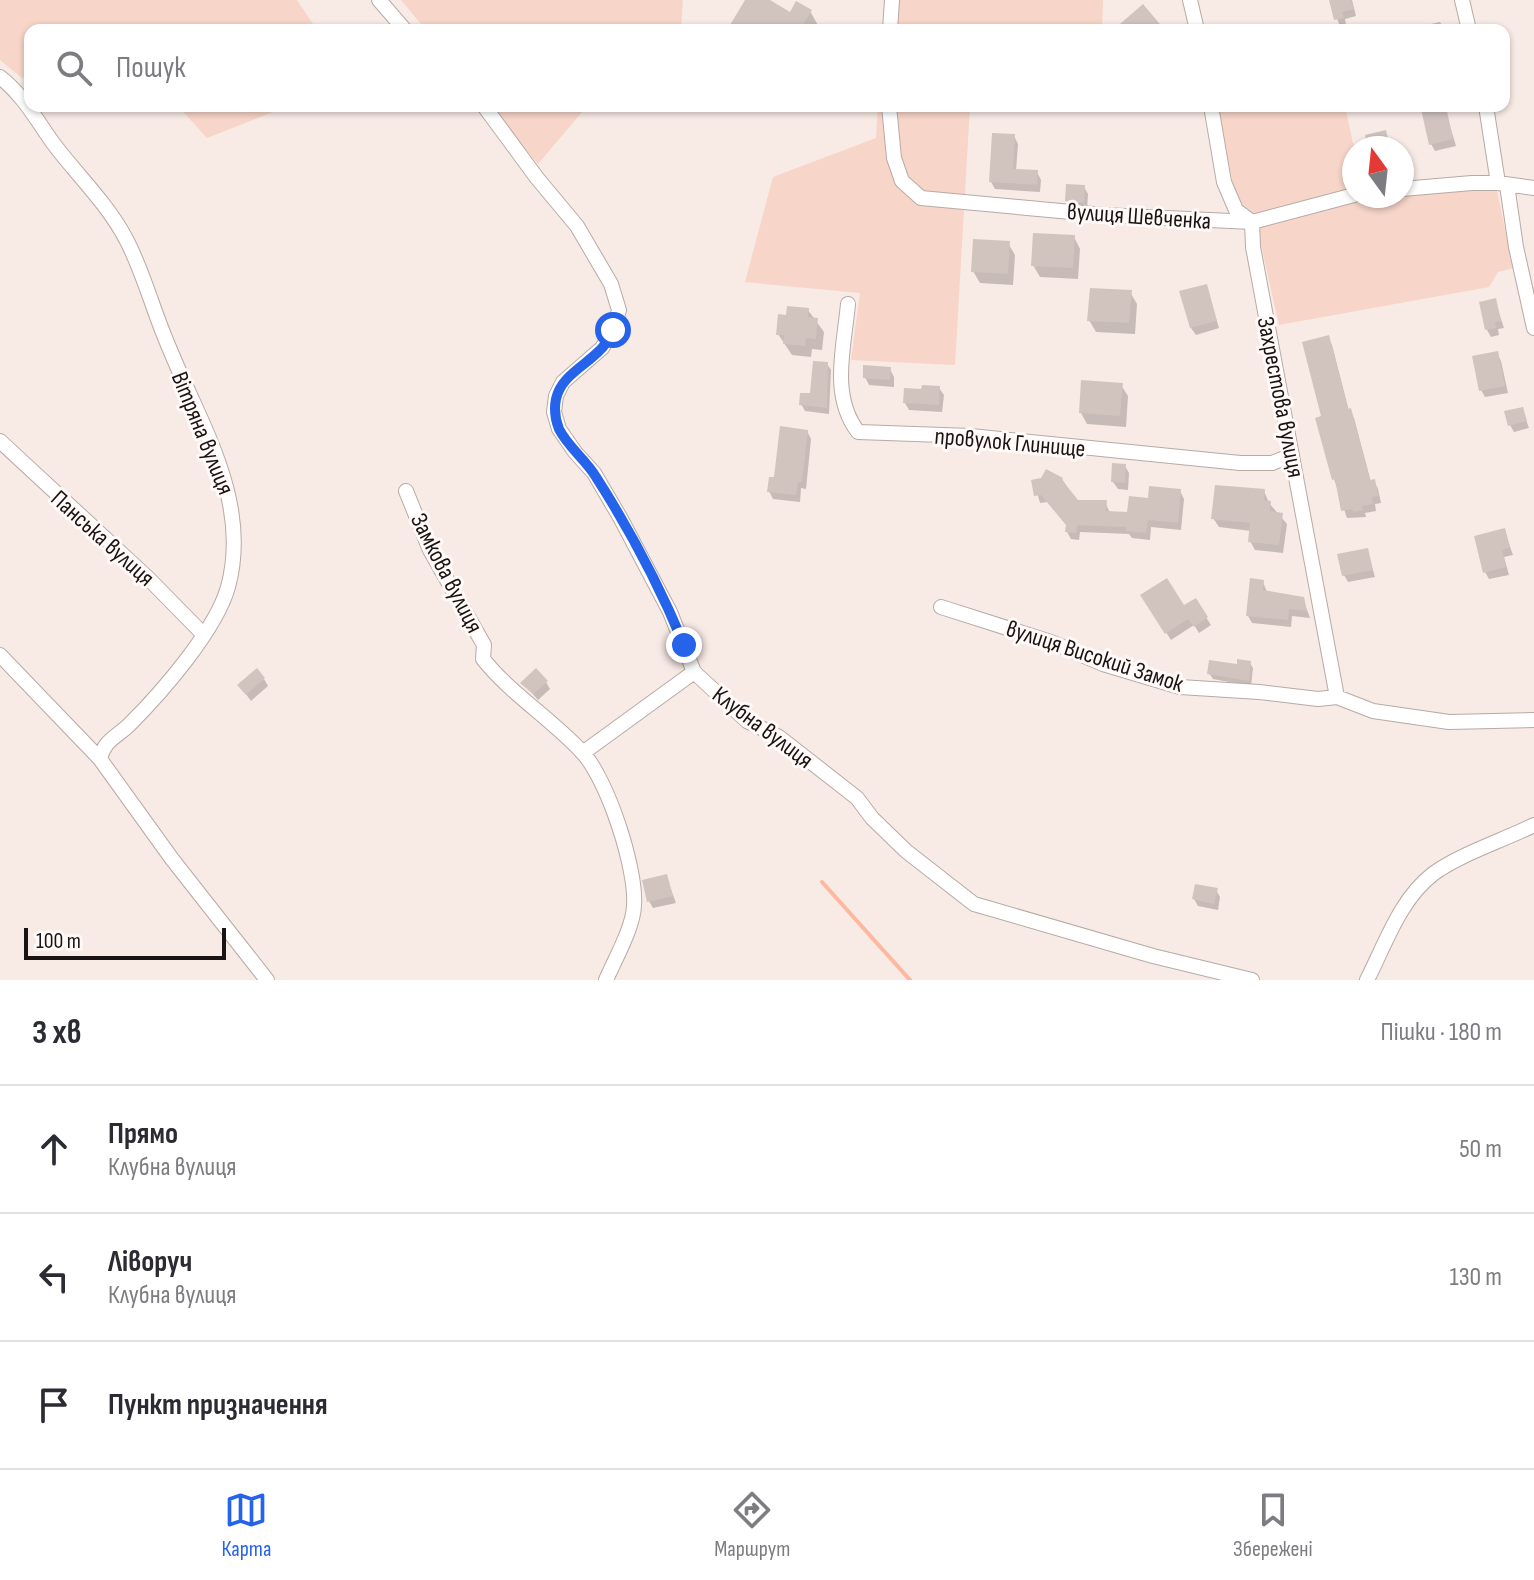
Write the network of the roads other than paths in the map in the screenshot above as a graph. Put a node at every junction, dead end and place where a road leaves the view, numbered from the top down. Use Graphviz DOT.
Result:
graph roads {
  1 [pos="379,0"];
  2 [pos="892,0"];
  3 [pos="1462,0"];
  4 [pos="1188,1"];
  5 [pos="400,24"];
  6 [pos="890,24"];
  7 [pos="1195,24"];
  8 [pos="1468,24"];
  9 [pos="0,77"];
  10 [pos="24,100"];
  11 [pos="32,112"];
  12 [pos="488,112"];
  13 [pos="890,112"];
  14 [pos="1212,112"];
  15 [pos="1487,112"];
  16 [pos="1503,184"];
  17 [pos="1414,188"];
  18 [pos="1534,188"];
  19 [pos="1342,198"];
  20 [pos="1252,222"];
  21 [pos="848,304"];
  22 [pos="1534,328"];
  23 [pos="0,441"];
  24 [pos="1292,455"];
  25 [pos="406,491"];
  26 [pos="941,607"];
  27 [pos="204,635"];
  28 [pos="0,655"];
  29 [pos="694,672"];
  30 [pos="1337,697"];
  31 [pos="1534,720"];
  32 [pos="584,752"];
  33 [pos="100,759"];
  34 [pos="1534,825"];
  35 [pos="267,980"];
  36 [pos="606,980"];
  37 [pos="1252,980"];
  38 [pos="1367,980"];
  1 -- 5 [label="street"];
  2 -- 6 [label="street"];
  3 -- 8 [label="street"];
  4 -- 7 [label="street"];
  9 -- 10 [label="street, Вітряна вулиця"];
  11 -- 27 [label="street, Вітряна вулиця"];
  12 -- 29 [label="street, Клубна вулиця"];
  13 -- 20 [label="street, вулиця Шевченка"];
  14 -- 20 [label="street"];
  15 -- 16 [label="street"];
  16 -- 17 [label="street"];
  16 -- 18 [label="street"];
  16 -- 22 [label="street"];
  19 -- 20 [label="street, вулиця Шевченка"];
  20 -- 24 [label="street, Захрестова вулиця"];
  21 -- 24 [label="street, провулок Глинище"];
  23 -- 27 [label="street, Панська вулиця"];
  24 -- 30 [label="street, Захрестова вулиця"];
  25 -- 32 [label="street, Замкова вулиця"];
  26 -- 30 [label="street, вулиця Високий Замок"];
  27 -- 33 [label="street, Вітряна вулиця"];
  28 -- 33 [label="street"];
  29 -- 32 [label="street"];
  29 -- 37 [label="street, Клубна вулиця"];
  30 -- 31 [label="street, вулиця Високий Замок"];
  32 -- 36 [label="street, Замкова вулиця"];
  33 -- 35 [label="street"];
  34 -- 38 [label="street"];
}
